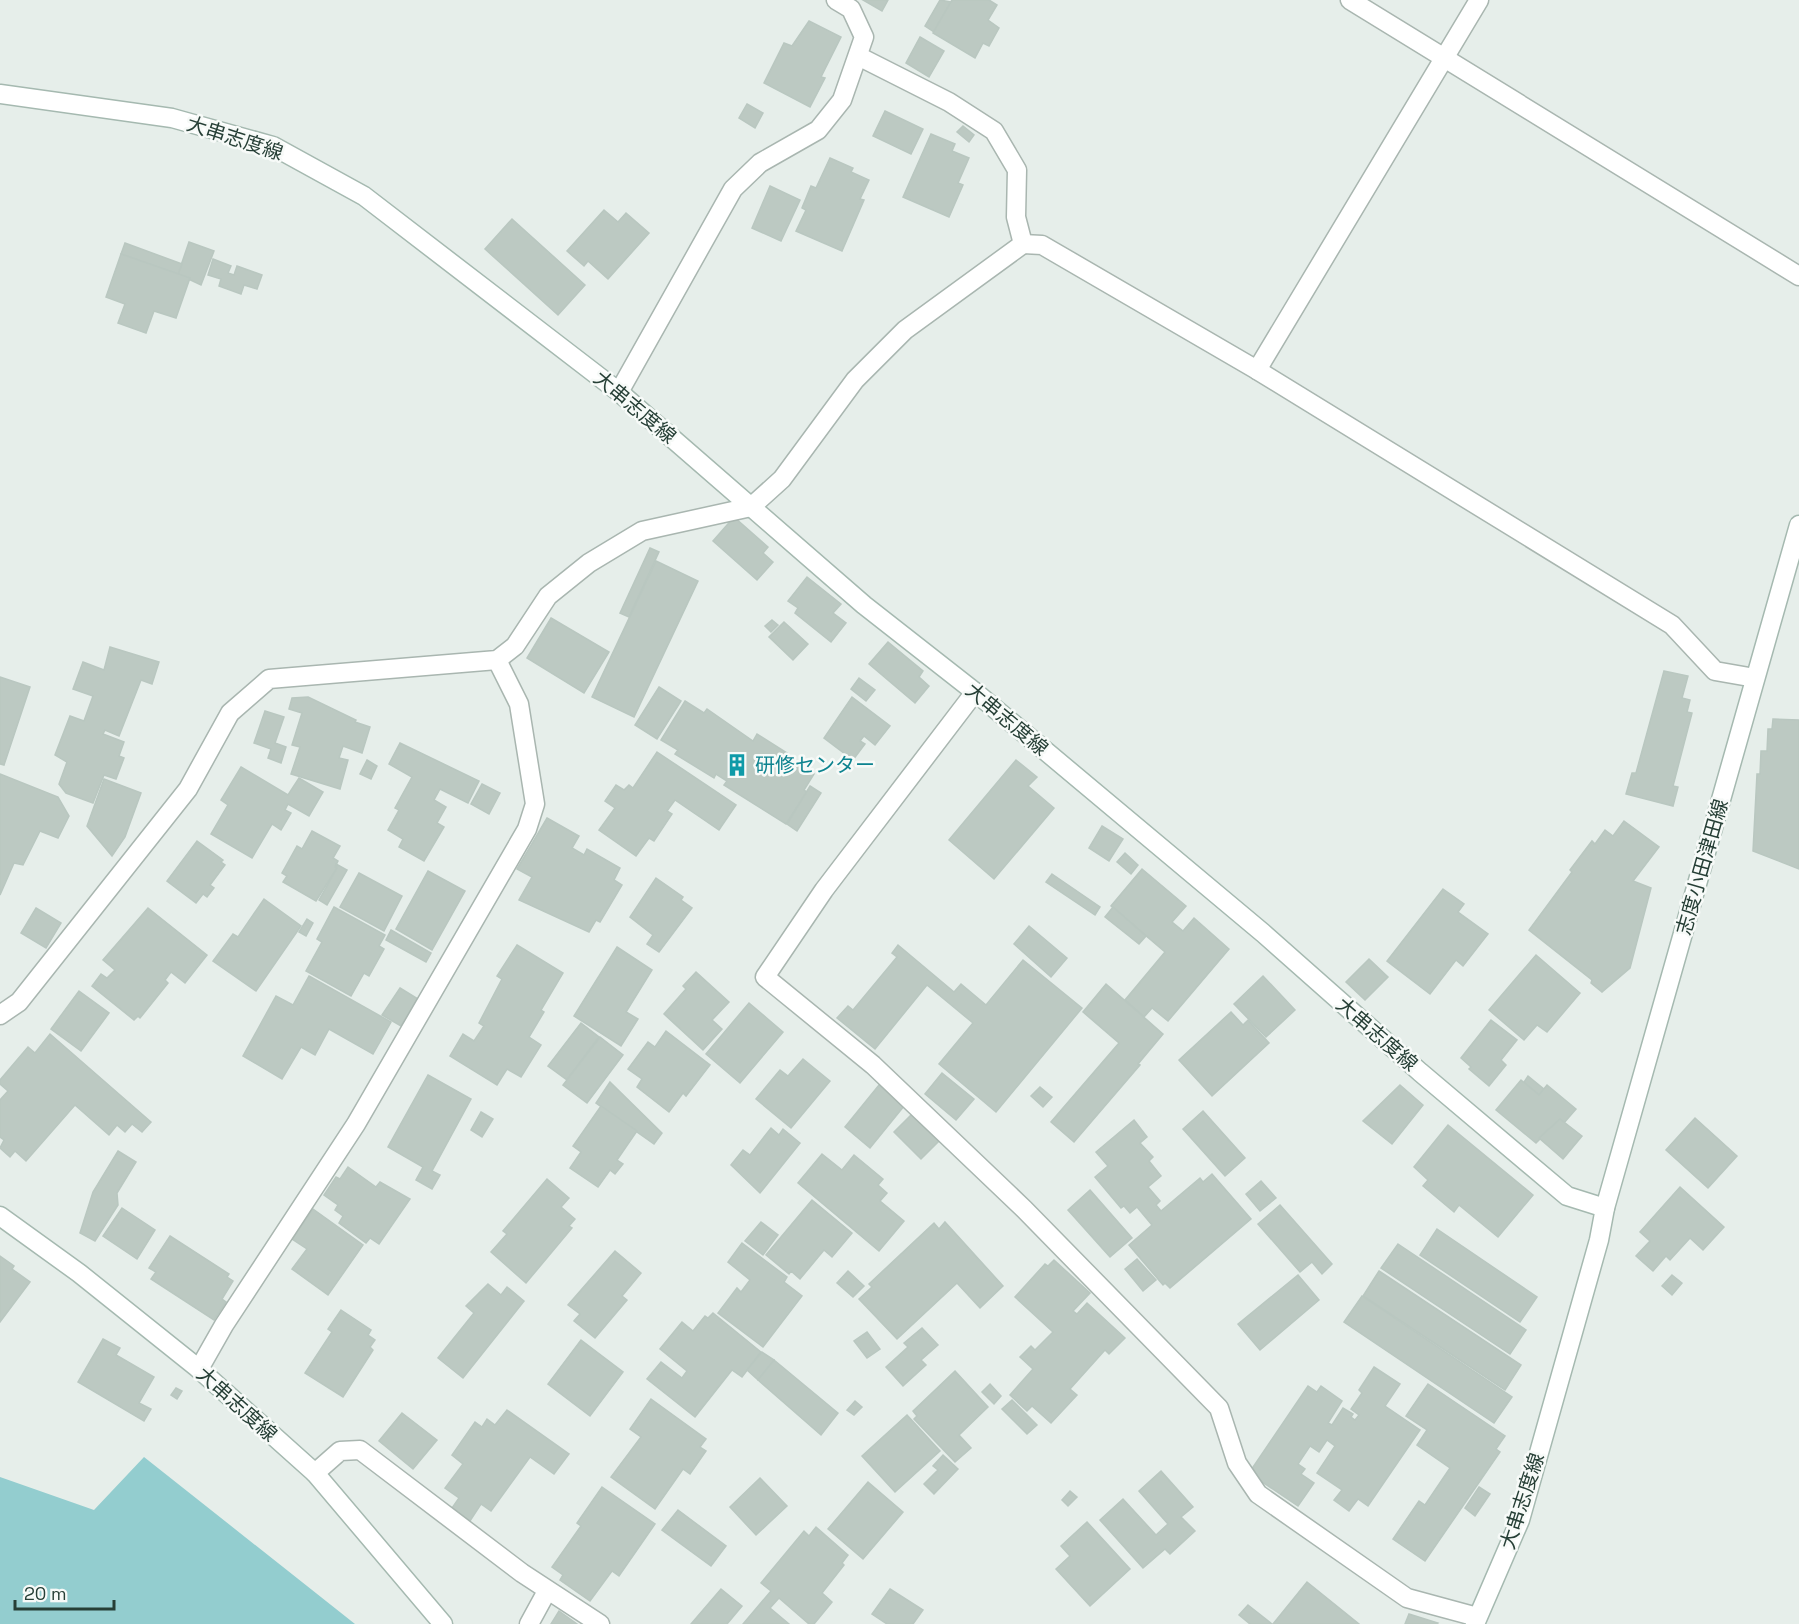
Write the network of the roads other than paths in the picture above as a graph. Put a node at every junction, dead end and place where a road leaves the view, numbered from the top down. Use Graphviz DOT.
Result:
graph roads {
  1 [pos="836,0"];
  2 [pos="1350,0"];
  3 [pos="1479,0"];
  4 [pos="858,56"];
  5 [pos="1446,58"];
  6 [pos="0,94"];
  7 [pos="1023,244"];
  8 [pos="1799,276"];
  9 [pos="1257,370"];
  10 [pos="620,392"];
  11 [pos="751,507"];
  12 [pos="1799,525"];
  13 [pos="497,660"];
  14 [pos="1755,678"];
  15 [pos="975,692"];
  16 [pos="0,1015"];
  17 [pos="1605,1208"];
  18 [pos="0,1216"];
  19 [pos="199,1369"];
  20 [pos="315,1473"];
  21 [pos="547,1591"];
  22 [pos="1476,1621"];
  23 [pos="443,1624"];
  24 [pos="529,1624"];
  25 [pos="600,1624"];
  1 -- 4 [label="street"];
  2 -- 5 [label="street"];
  3 -- 5 [label="street"];
  4 -- 7 [label="street"];
  4 -- 10 [label="street"];
  5 -- 8 [label="street"];
  5 -- 9 [label="street"];
  6 -- 10 [label="street, 大串志度線"];
  7 -- 9 [label="street"];
  7 -- 11 [label="street"];
  9 -- 14 [label="street"];
  10 -- 11 [label="street, 大串志度線"];
  11 -- 13 [label="street"];
  11 -- 15 [label="street, 大串志度線"];
  12 -- 14 [label="street, 志度小田津田線"];
  13 -- 16 [label="street"];
  13 -- 19 [label="street"];
  14 -- 17 [label="street, 志度小田津田線"];
  15 -- 17 [label="street, 大串志度線"];
  15 -- 22 [label="street"];
  17 -- 22 [label="street, 大串志度線"];
  18 -- 19 [label="street, 大串志度線"];
  19 -- 20 [label="street, 大串志度線"];
  20 -- 21 [label="street"];
  20 -- 23 [label="street, 大串志度線"];
  21 -- 24 [label="street"];
  21 -- 25 [label="street"];
}
